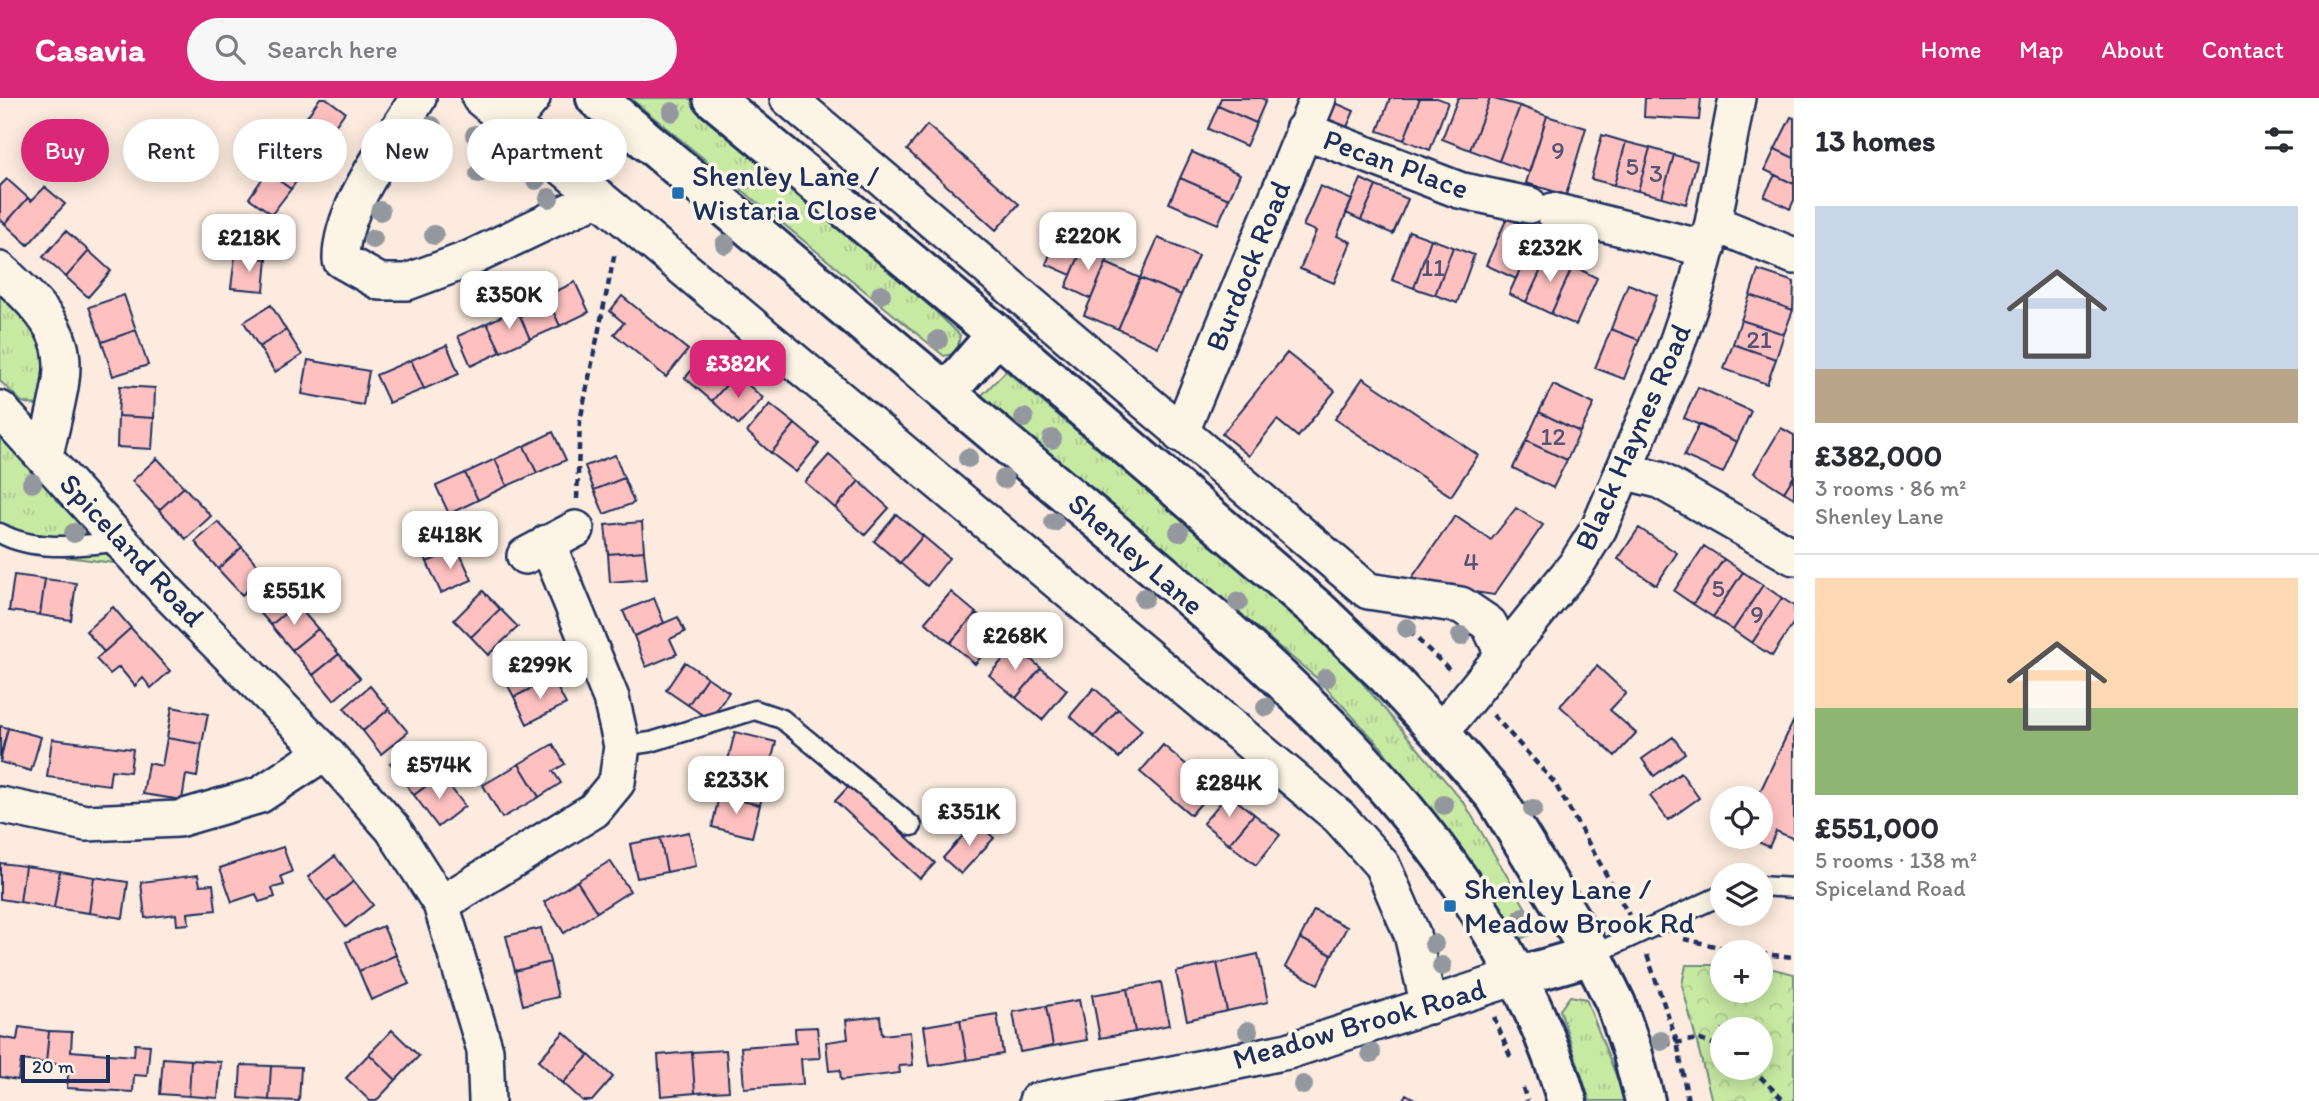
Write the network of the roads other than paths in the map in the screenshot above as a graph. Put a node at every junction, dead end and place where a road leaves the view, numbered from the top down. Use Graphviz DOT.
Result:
graph roads {
  1 [pos="418,98"];
  2 [pos="480,98"];
  3 [pos="596,98"];
  4 [pos="713,98"];
  5 [pos="788,98"];
  6 [pos="1318,98"];
  7 [pos="1737,98"];
  8 [pos="522,110"];
  9 [pos="1303,130"];
  10 [pos="610,207"];
  11 [pos="1710,236"];
  12 [pos="1794,256"];
  13 [pos="0,270"];
  14 [pos="997,334"];
  15 [pos="946,393"];
  16 [pos="0,409"];
  17 [pos="1180,434"];
  18 [pos="45,454"];
  19 [pos="1623,471"];
  20 [pos="0,533"];
  21 [pos="122,541"];
  22 [pos="549,543"];
  23 [pos="1794,557"];
  24 [pos="1504,656"];
  25 [pos="1440,733"];
  26 [pos="622,746"];
  27 [pos="325,752"];
  28 [pos="0,805"];
  29 [pos="912,826"];
  30 [pos="1773,886"];
  31 [pos="1794,887"];
  32 [pos="1710,900"];
  33 [pos="440,904"];
  34 [pos="1592,955"];
  35 [pos="1499,983"];
  36 [pos="1429,1006"];
  37 [pos="487,1101"];
  38 [pos="1037,1101"];
  39 [pos="1567,1101"];
  40 [pos="1645,1101"];
  1 -- 10 [label="street"];
  2 -- 8 [label="street"];
  3 -- 15 [label="main road, Shenley Lane"];
  4 -- 14 [label="main road"];
  5 -- 17 [label="street"];
  6 -- 9 [label="street, Burdock Road"];
  7 -- 11 [label="street, Black Haynes Road"];
  8 -- 10 [label="street"];
  9 -- 11 [label="street, Pecan Place"];
  9 -- 17 [label="street, Burdock Road"];
  10 -- 36 [label="street"];
  11 -- 12 [label="street, Pecan Place"];
  11 -- 19 [label="street, Black Haynes Road"];
  13 -- 18 [label="street, Spiceland Road"];
  14 -- 15 [label="main road"];
  14 -- 25 [label="main road"];
  15 -- 35 [label="main road, Shenley Lane"];
  16 -- 18 [label="street, Spiceland Road"];
  17 -- 24 [label="street"];
  18 -- 21 [label="street, Spiceland Road"];
  19 -- 23 [label="street"];
  19 -- 24 [label="street, Black Haynes Road"];
  20 -- 21 [label="lane"];
  21 -- 27 [label="street, Spiceland Road"];
  22 -- 26 [label="street"];
  24 -- 25 [label="street, Black Haynes Road"];
  25 -- 34 [label="main road"];
  26 -- 29 [label="lane"];
  26 -- 33 [label="street"];
  27 -- 28 [label="street"];
  27 -- 33 [label="street, Spiceland Road"];
  30 -- 31 [label="lane"];
  32 -- 34 [label="lane"];
  33 -- 37 [label="street, Spiceland Road"];
  34 -- 35 [label="main road"];
  34 -- 40 [label="main road"];
  35 -- 36 [label="street, Meadow Brook Road"];
  35 -- 39 [label="main road, Shenley Lane"];
  36 -- 38 [label="street, Meadow Brook Road"];
}
